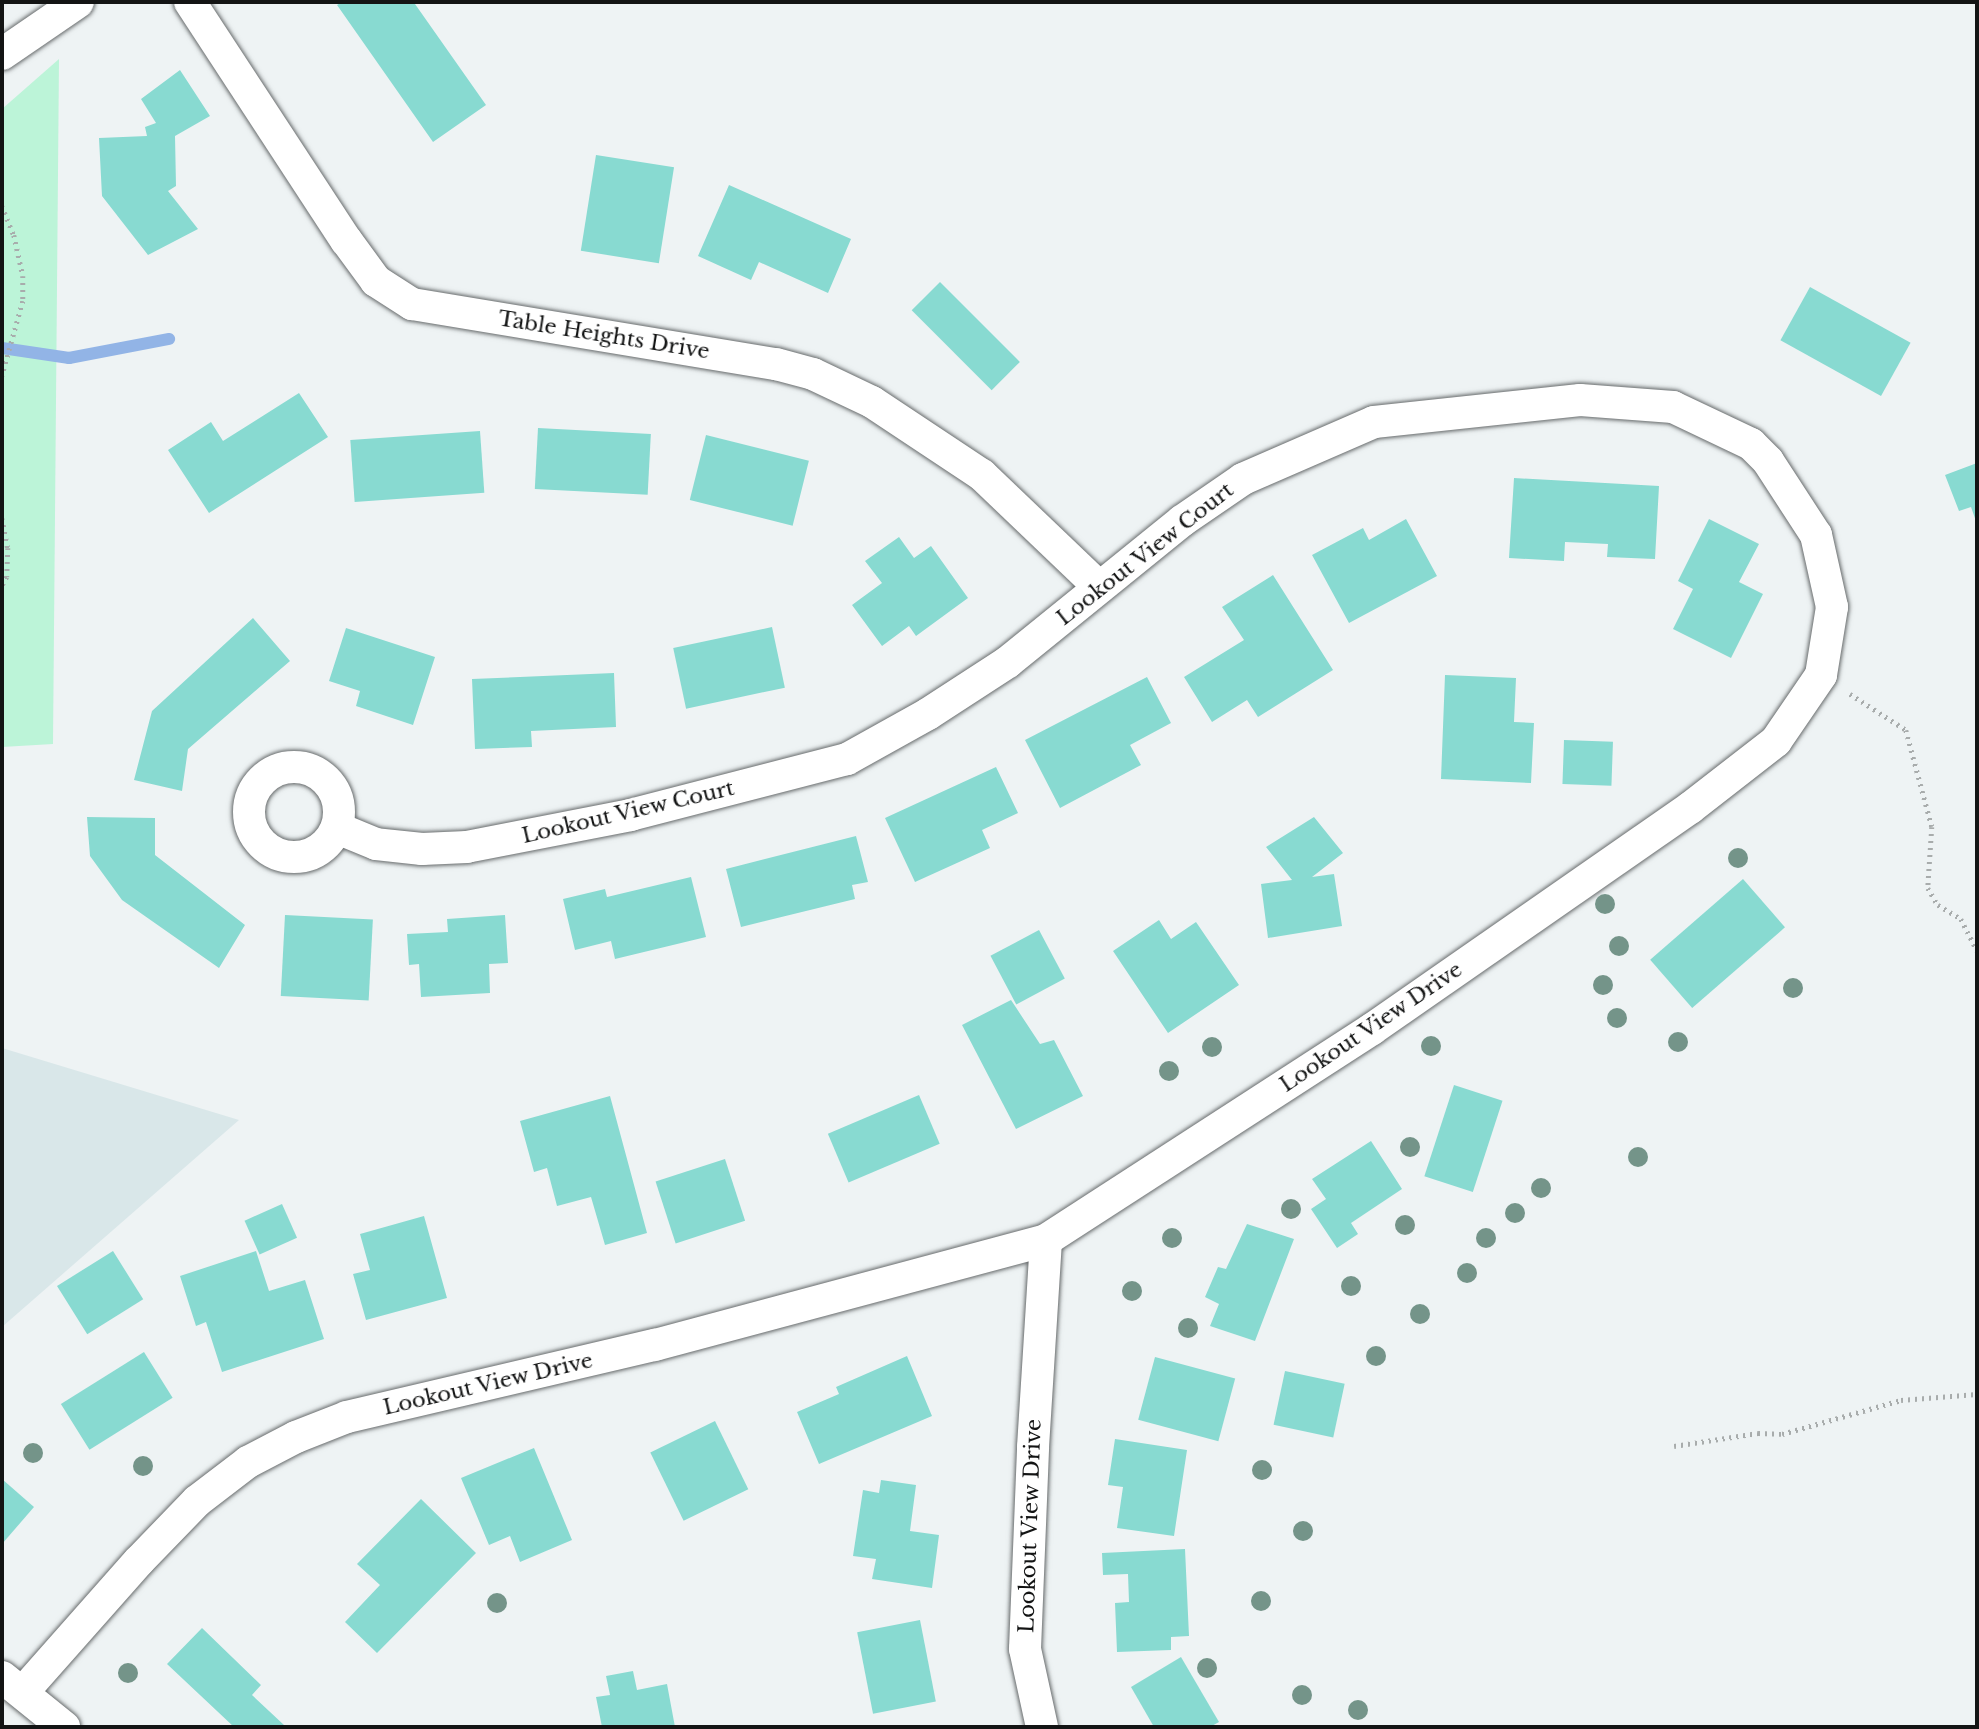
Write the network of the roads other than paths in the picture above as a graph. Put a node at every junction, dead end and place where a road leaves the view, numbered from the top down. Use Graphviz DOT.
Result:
graph roads {
  1 [pos="78,2"];
  2 [pos="190,2"];
  3 [pos="2,54"];
  4 [pos="1099,587"];
  5 [pos="1690,808"];
  6 [pos="337,828"];
  7 [pos="1046,1240"];
  8 [pos="12,1684"];
  9 [pos="64,1727"];
  10 [pos="1042,1727"];
  1 -- 3 [label="street"];
  2 -- 4 [label="street, Table Heights Drive"];
  4 -- 5 [label="street, Lookout View Court"];
  4 -- 6 [label="street, Lookout View Court"];
  5 -- 7 [label="street, Lookout View Drive"];
  7 -- 8 [label="street, Lookout View Drive"];
  7 -- 10 [label="street, Lookout View Drive"];
  8 -- 9 [label="street"];
}
